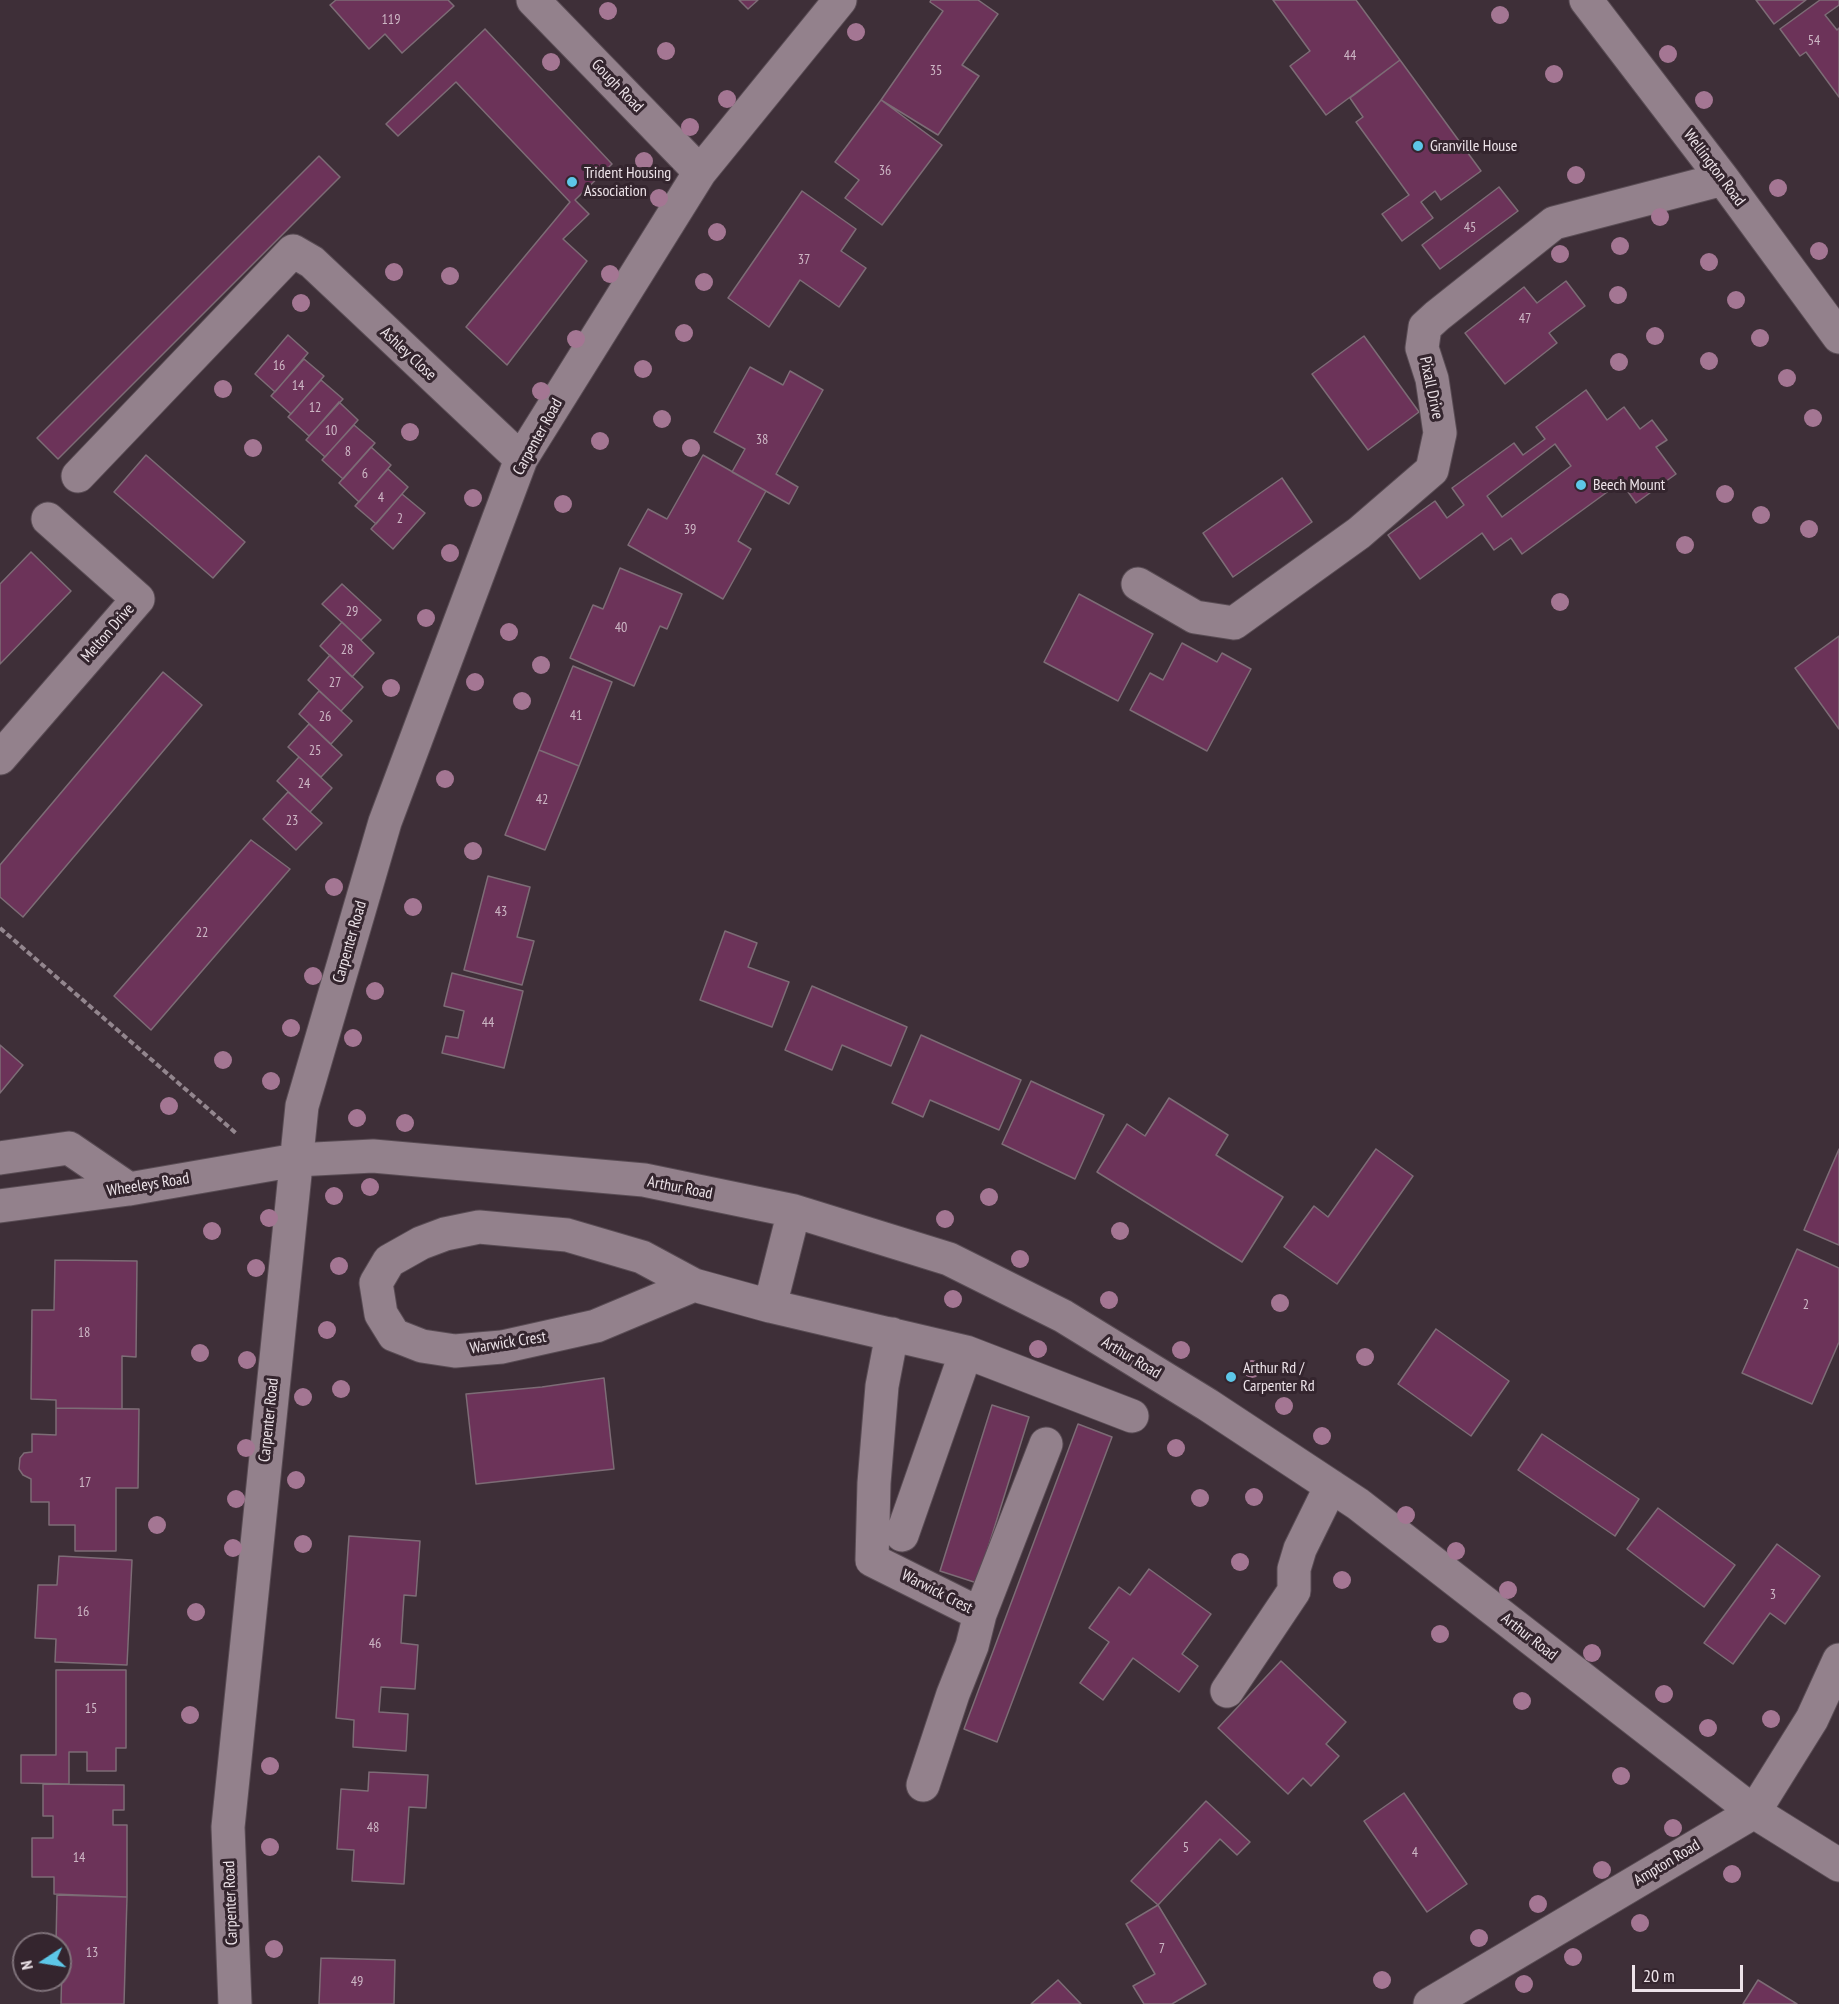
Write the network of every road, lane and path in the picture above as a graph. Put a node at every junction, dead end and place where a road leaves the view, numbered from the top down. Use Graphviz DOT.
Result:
graph roads {
  1 [pos="533,0"];
  2 [pos="840,0"];
  3 [pos="1586,0"];
  4 [pos="700,172"];
  5 [pos="1723,179"];
  6 [pos="1839,337"];
  7 [pos="521,459"];
  8 [pos="78,476"];
  9 [pos="48,519"];
  10 [pos="1138,584"];
  11 [pos="0,758"];
  12 [pos="0,928"];
  13 [pos="0,1158"];
  14 [pos="283,1162"];
  15 [pos="129,1189"];
  16 [pos="0,1206"];
  17 [pos="794,1211"];
  18 [pos="694,1285"];
  19 [pos="770,1306"];
  20 [pos="892,1334"];
  21 [pos="966,1352"];
  22 [pos="1132,1416"];
  23 [pos="1046,1444"];
  24 [pos="1331,1486"];
  25 [pos="902,1535"];
  26 [pos="980,1614"];
  27 [pos="1839,1660"];
  28 [pos="1227,1690"];
  29 [pos="923,1785"];
  30 [pos="1754,1812"];
  31 [pos="1839,1865"];
  32 [pos="235,2004"];
  33 [pos="1430,2004"];
  1 -- 4 [label="street, Gough Road"];
  2 -- 4 [label="street, Carpenter Road"];
  3 -- 5 [label="street, Wellington Road"];
  4 -- 7 [label="street, Carpenter Road"];
  5 -- 6 [label="street, Wellington Road"];
  5 -- 10 [label="street, Pixall Drive"];
  7 -- 8 [label="street, Ashley Close"];
  7 -- 14 [label="street, Carpenter Road"];
  9 -- 11 [label="street, Melton Drive"];
  12 -- 14 [label="path"];
  13 -- 15 [label="street"];
  14 -- 15 [label="street, Wheeleys Road"];
  14 -- 17 [label="street, Arthur Road"];
  14 -- 32 [label="street, Carpenter Road"];
  15 -- 16 [label="street, Wheeleys Road"];
  17 -- 19 [label="street"];
  17 -- 24 [label="street, Arthur Road"];
  18 -- 18 [label="street, Warwick Crest"];
  18 -- 19 [label="street, Warwick Crest"];
  19 -- 20 [label="street, Warwick Crest"];
  20 -- 21 [label="street, Warwick Crest"];
  20 -- 26 [label="street, Warwick Crest"];
  21 -- 22 [label="street, Warwick Crest"];
  21 -- 25 [label="street"];
  23 -- 26 [label="street"];
  24 -- 28 [label="street"];
  24 -- 30 [label="street, Arthur Road"];
  26 -- 29 [label="street, Warwick Crest"];
  27 -- 30 [label="street, Ampton Road"];
  30 -- 31 [label="street, Arthur Road"];
  30 -- 33 [label="street, Ampton Road"];
}
